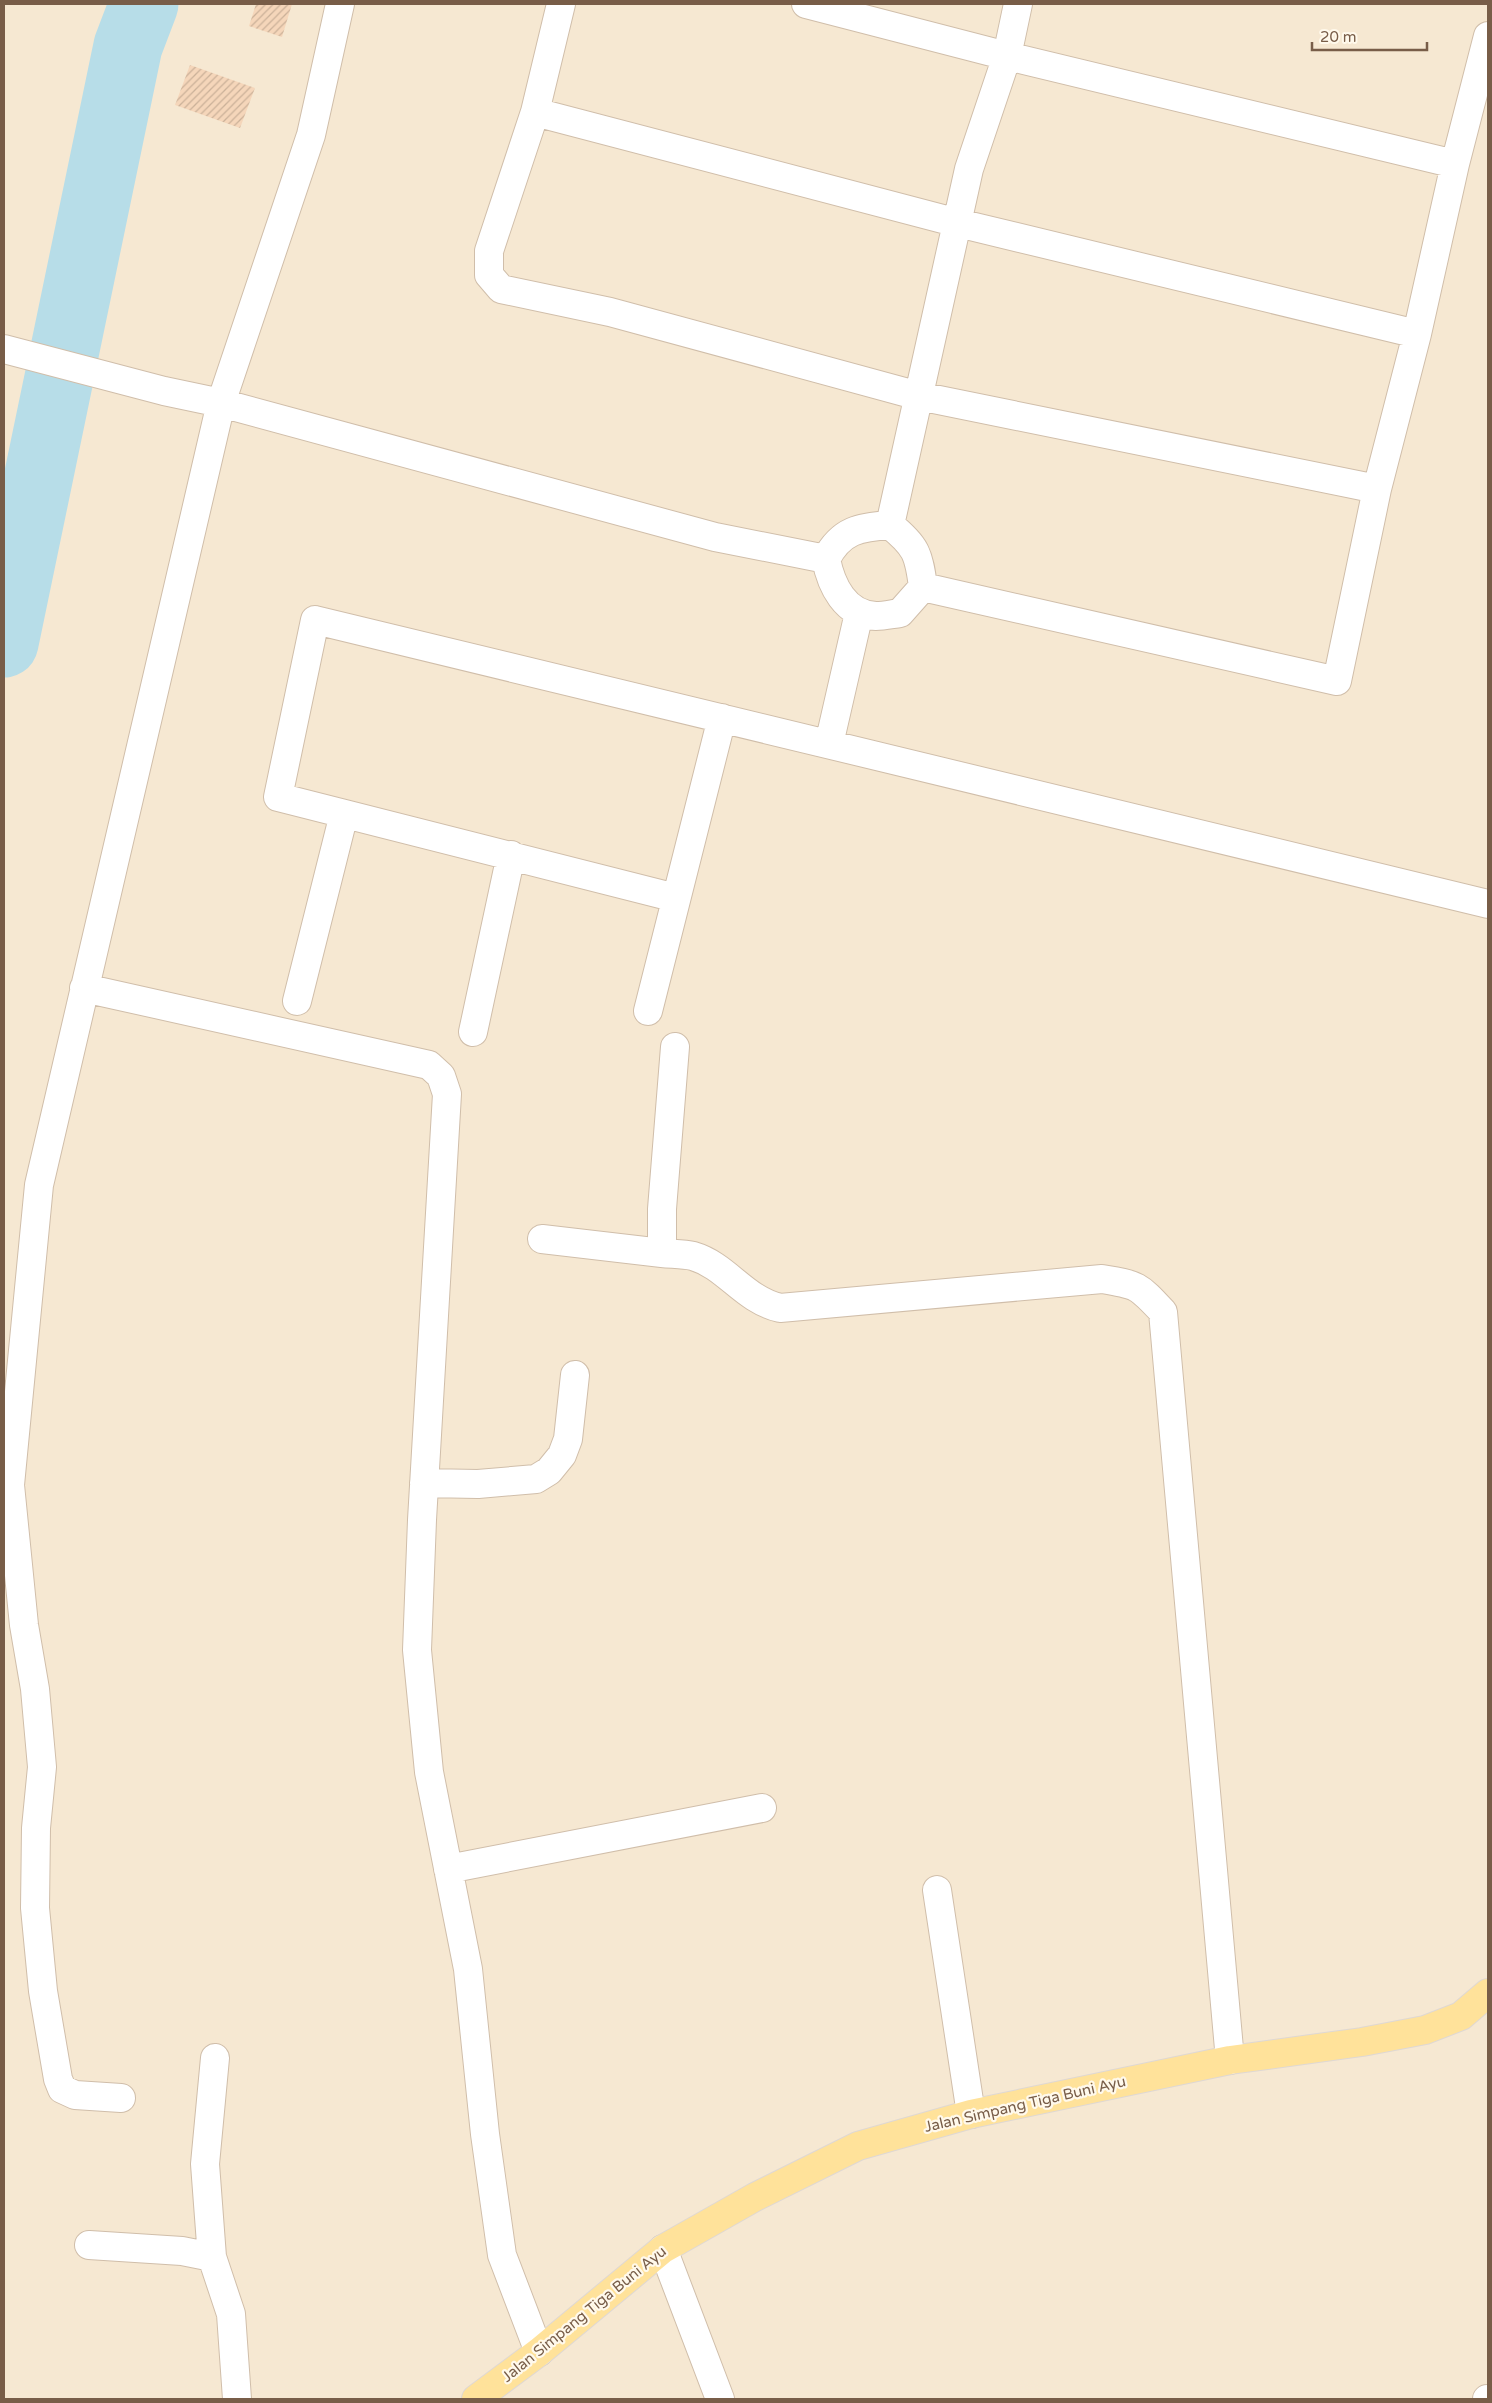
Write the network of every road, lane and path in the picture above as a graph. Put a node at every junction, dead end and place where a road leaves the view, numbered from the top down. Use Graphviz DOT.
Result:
graph roads {
  1 [pos="340,4"];
  2 [pos="561,4"];
  3 [pos="806,4"];
  4 [pos="1018,4"];
  5 [pos="1488,36"];
  6 [pos="1006,56"];
  7 [pos="535,112"];
  8 [pos="1455,164"];
  9 [pos="958,223"];
  10 [pos="1417,334"];
  11 [pos="14,352"];
  12 [pos="919,396"];
  13 [pos="221,404"];
  14 [pos="1377,489"];
  15 [pos="890,526"];
  16 [pos="826,559"];
  17 [pos="923,587"];
  18 [pos="859,613"];
  19 [pos="722,718"];
  20 [pos="829,744"];
  21 [pos="344,814"];
  22 [pos="510,856"];
  23 [pos="676,898"];
  24 [pos="1488,904"];
  25 [pos="84,988"];
  26 [pos="297,1001"];
  27 [pos="648,1011"];
  28 [pos="473,1032"];
  29 [pos="675,1047"];
  30 [pos="542,1239"];
  31 [pos="662,1253"];
  32 [pos="575,1375"];
  33 [pos="11,1403"];
  34 [pos="424,1483"];
  35 [pos="762,1808"];
  36 [pos="448,1869"];
  37 [pos="937,1890"];
  38 [pos="1488,1993"];
  39 [pos="214,2058"];
  40 [pos="1230,2060"];
  41 [pos="121,2098"];
  42 [pos="970,2114"];
  43 [pos="90,2245"];
  44 [pos="663,2249"];
  45 [pos="212,2258"];
  46 [pos="539,2352"];
  47 [pos="237,2399"];
  48 [pos="476,2399"];
  49 [pos="720,2399"];
  1 -- 13 [label="street"];
  2 -- 7 [label="street"];
  3 -- 6 [label="street"];
  4 -- 6 [label="street"];
  5 -- 8 [label="street"];
  6 -- 8 [label="street"];
  6 -- 9 [label="street"];
  7 -- 9 [label="street"];
  7 -- 12 [label="street"];
  8 -- 10 [label="street"];
  9 -- 10 [label="street"];
  9 -- 12 [label="street"];
  10 -- 14 [label="street"];
  11 -- 13 [label="street"];
  12 -- 14 [label="street"];
  12 -- 15 [label="street"];
  13 -- 16 [label="street"];
  13 -- 25 [label="street"];
  14 -- 17 [label="street"];
  15 -- 16 [label="street"];
  15 -- 17 [label="street"];
  16 -- 18 [label="street"];
  17 -- 18 [label="street"];
  18 -- 20 [label="street"];
  19 -- 20 [label="street"];
  19 -- 21 [label="street"];
  19 -- 23 [label="street"];
  20 -- 24 [label="street"];
  21 -- 22 [label="street"];
  21 -- 26 [label="street"];
  22 -- 23 [label="street"];
  22 -- 28 [label="street"];
  23 -- 27 [label="street"];
  25 -- 33 [label="street"];
  25 -- 34 [label="street"];
  29 -- 31 [label="street"];
  30 -- 31 [label="street"];
  31 -- 40 [label="street"];
  32 -- 34 [label="street"];
  33 -- 41 [label="street"];
  34 -- 36 [label="street"];
  35 -- 36 [label="street"];
  36 -- 46 [label="street"];
  37 -- 42 [label="street"];
  38 -- 40 [label="main road, Jalan Simpang Tiga Buni Ayu"];
  39 -- 45 [label="street"];
  40 -- 42 [label="main road, Jalan Simpang Tiga Buni Ayu"];
  42 -- 44 [label="main road, Jalan Simpang Tiga Buni Ayu"];
  43 -- 45 [label="street"];
  44 -- 46 [label="main road, Jalan Simpang Tiga Buni Ayu"];
  44 -- 49 [label="street"];
  45 -- 47 [label="street"];
  46 -- 48 [label="main road, Jalan Simpang Tiga Buni Ayu"];
}
